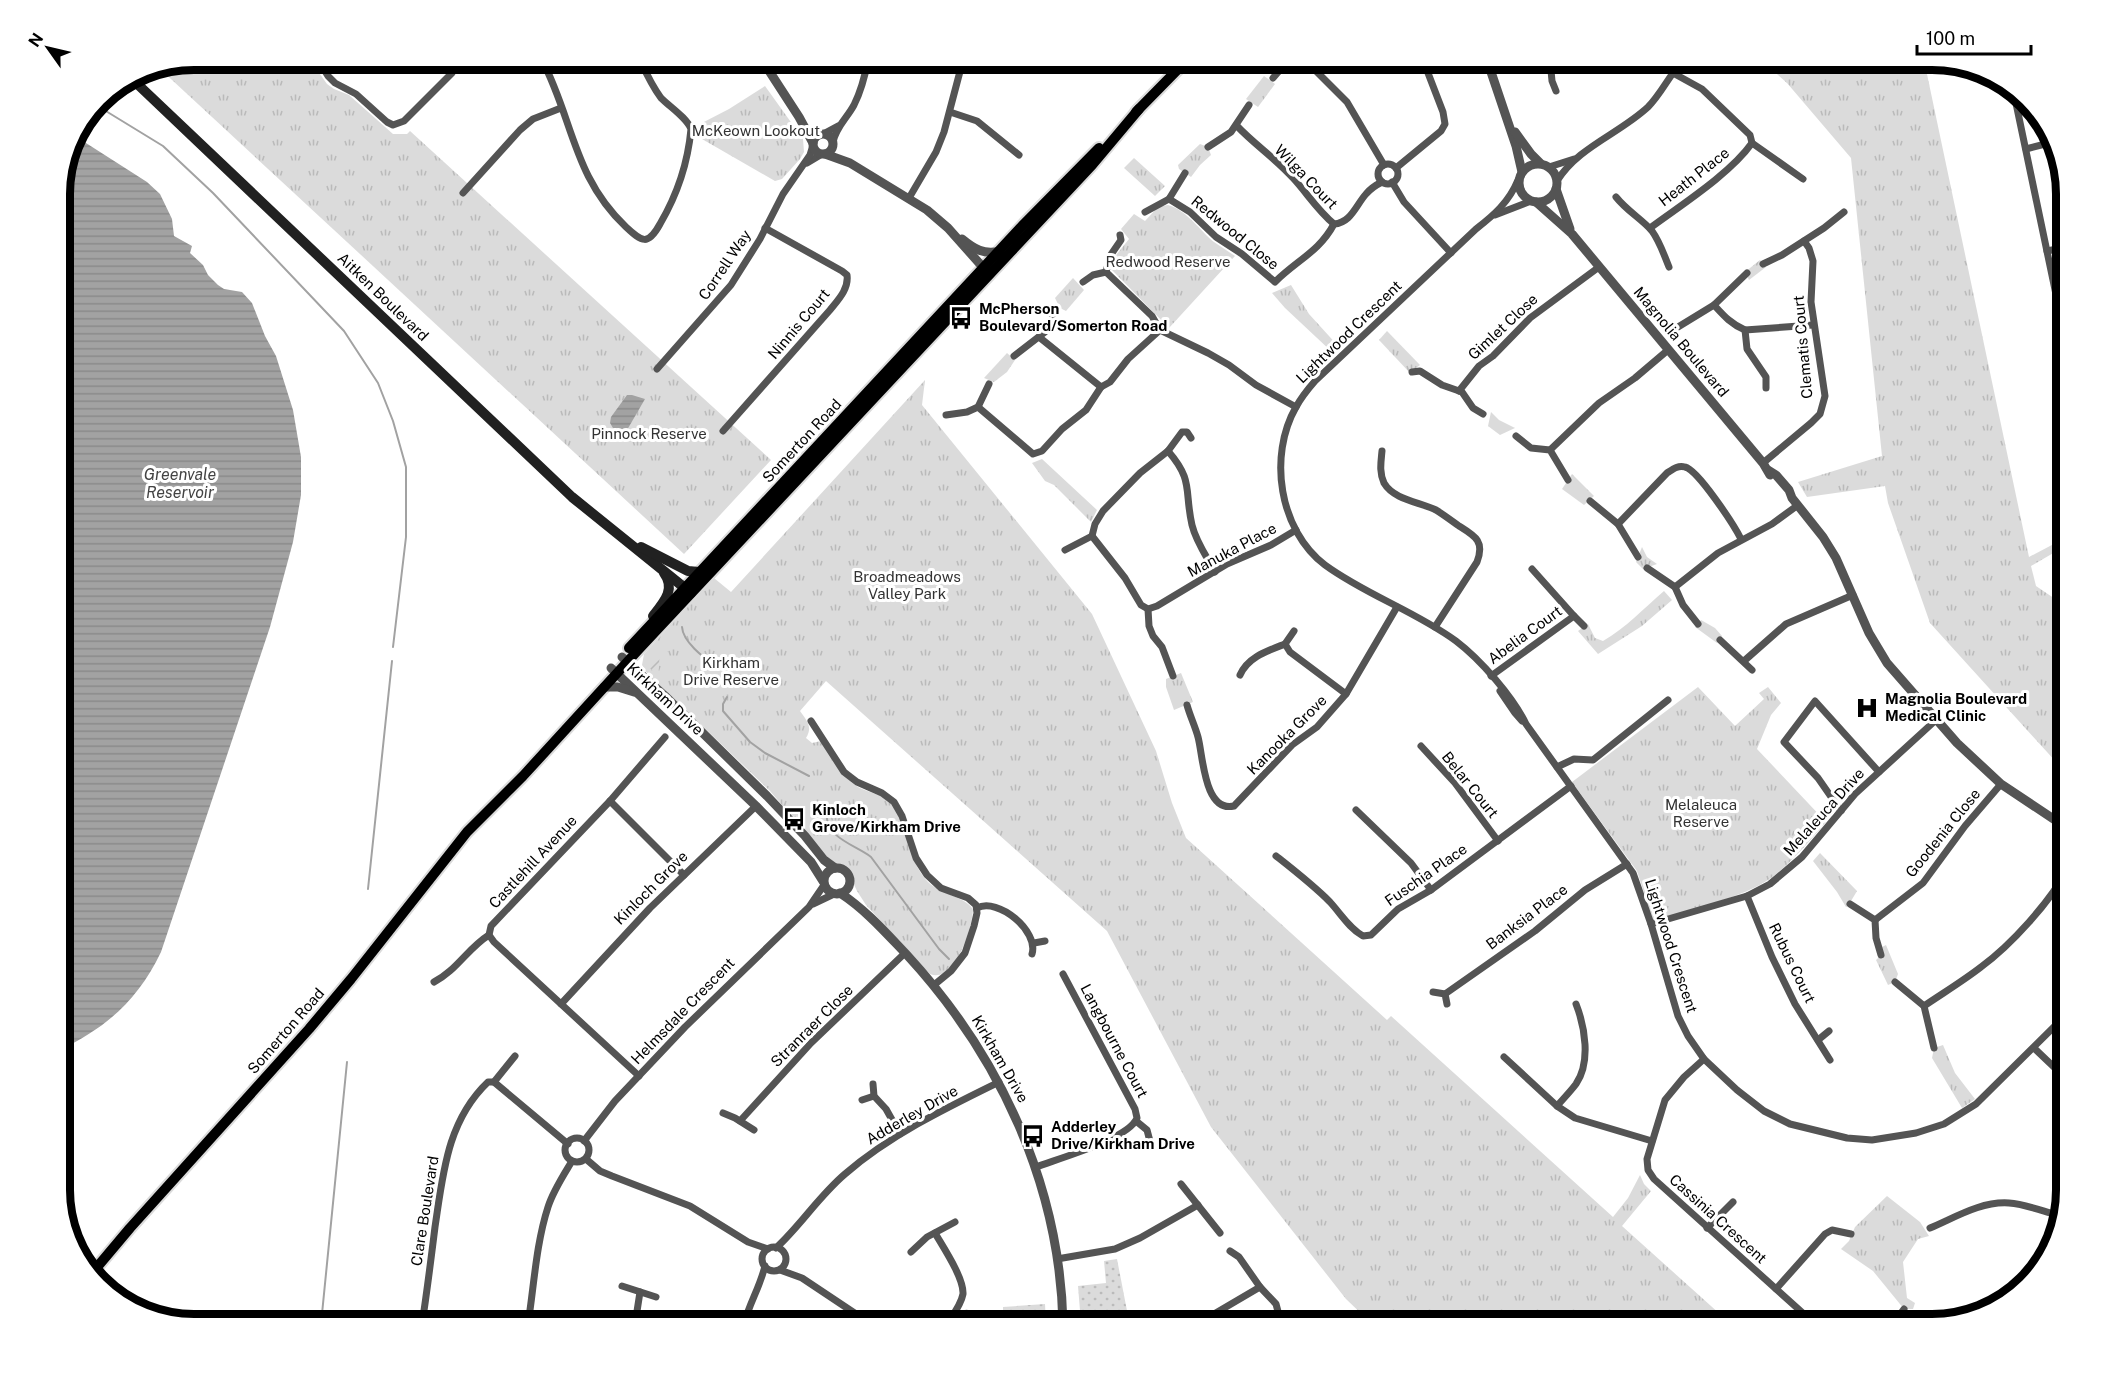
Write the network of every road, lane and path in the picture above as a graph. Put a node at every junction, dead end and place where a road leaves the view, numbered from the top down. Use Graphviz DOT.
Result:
graph roads {
  1 [pos="1177,70"];
  2 [pos="1280,70"];
  3 [pos="1315,70"];
  4 [pos="1427,70"];
  5 [pos="1490,70"];
  6 [pos="1551,70"];
  7 [pos="1670,70"];
  8 [pos="325,71"];
  9 [pos="453,71"];
  10 [pos="547,71"];
  11 [pos="645,71"];
  12 [pos="769,71"];
  13 [pos="866,71"];
  14 [pos="960,71"];
  15 [pos="1673,73"];
  16 [pos="1273,78"];
  17 [pos="138,84"];
  18 [pos="1556,91"];
  19 [pos="2016,103"];
  20 [pos="1249,105"];
  21 [pos="561,108"];
  22 [pos="1139,109"];
  23 [pos="950,112"];
  24 [pos="799,117"];
  25 [pos="1506,117"];
  26 [pos="842,122"];
  27 [pos="1237,126"];
  28 [pos="824,133"];
  29 [pos="833,143"];
  30 [pos="1752,143"];
  31 [pos="813,144"];
  32 [pos="2045,144"];
  33 [pos="1208,147"];
  34 [pos="2026,149"];
  35 [pos="823,154"];
  36 [pos="1019,155"];
  37 [pos="1576,158"];
  38 [pos="850,163"];
  39 [pos="1384,165"];
  40 [pos="1545,165"];
  41 [pos="802,166"];
  42 [pos="1396,168"];
  43 [pos="1185,173"];
  44 [pos="1520,176"];
  45 [pos="1803,178"];
  46 [pos="1382,182"];
  47 [pos="1392,182"];
  48 [pos="1557,185"];
  49 [pos="463,193"];
  50 [pos="1616,197"];
  51 [pos="909,198"];
  52 [pos="1169,199"];
  53 [pos="1533,202"];
  54 [pos="1145,212"];
  55 [pos="1844,212"];
  56 [pos="1493,216"];
  57 [pos="1334,224"];
  58 [pos="765,228"];
  59 [pos="948,228"];
  60 [pos="1650,228"];
  61 [pos="1572,234"];
  62 [pos="1120,235"];
  63 [pos="1804,241"];
  64 [pos="2056,249"];
  65 [pos="1000,250"];
  66 [pos="2047,250"];
  67 [pos="1451,253"];
  68 [pos="971,256"];
  69 [pos="1762,264"];
  70 [pos="1599,267"];
  71 [pos="1669,267"];
  72 [pos="986,272"];
  73 [pos="1106,272"];
  74 [pos="1747,273"];
  75 [pos="1083,282"];
  76 [pos="2056,294"];
  77 [pos="1714,305"];
  78 [pos="1056,310"];
  79 [pos="1813,324"];
  80 [pos="1678,327"];
  81 [pos="1160,330"];
  82 [pos="1745,330"];
  83 [pos="920,337"];
  84 [pos="1039,337"];
  85 [pos="1668,350"];
  86 [pos="1014,356"];
  87 [pos="657,369"];
  88 [pos="1412,372"];
  89 [pos="989,384"];
  90 [pos="1101,387"];
  91 [pos="1766,388"];
  92 [pos="1458,391"];
  93 [pos="978,407"];
  94 [pos="1296,407"];
  95 [pos="1484,414"];
  96 [pos="945,415"];
  97 [pos="723,431"];
  98 [pos="1516,436"];
  99 [pos="1191,438"];
  100 [pos="1550,450"];
  101 [pos="1168,451"];
  102 [pos="1382,451"];
  103 [pos="1765,466"];
  104 [pos="1568,480"];
  105 [pos="1590,501"];
  106 [pos="1795,501"];
  107 [pos="1618,524"];
  108 [pos="1296,530"];
  109 [pos="617,534"];
  110 [pos="1092,536"];
  111 [pos="1742,539"];
  112 [pos="1065,550"];
  113 [pos="1638,556"];
  114 [pos="660,568"];
  115 [pos="1647,568"];
  116 [pos="1532,569"];
  117 [pos="699,572"];
  118 [pos="1215,572"];
  119 [pos="1675,587"];
  120 [pos="688,590"];
  121 [pos="1853,595"];
  122 [pos="681,604"];
  123 [pos="1397,607"];
  124 [pos="1148,609"];
  125 [pos="1575,616"];
  126 [pos="1698,624"];
  127 [pos="1584,626"];
  128 [pos="1435,627"];
  129 [pos="1294,632"];
  130 [pos="1720,640"];
  131 [pos="1285,644"];
  132 [pos="625,656"];
  133 [pos="1744,661"];
  134 [pos="1752,670"];
  135 [pos="614,671"];
  136 [pos="638,672"];
  137 [pos="1240,675"];
  138 [pos="1173,676"];
  139 [pos="1493,678"];
  140 [pos="604,687"];
  141 [pos="639,694"];
  142 [pos="1346,694"];
  143 [pos="1668,700"];
  144 [pos="1186,705"];
  145 [pos="1937,719"];
  146 [pos="811,721"];
  147 [pos="664,737"];
  148 [pos="1421,746"];
  149 [pos="1557,767"];
  150 [pos="1879,772"];
  151 [pos="2001,784"];
  152 [pos="1571,786"];
  153 [pos="767,796"];
  154 [pos="610,801"];
  155 [pos="495,802"];
  156 [pos="756,806"];
  157 [pos="1356,810"];
  158 [pos="1841,811"];
  159 [pos="2056,821"];
  160 [pos="1498,841"];
  161 [pos="1276,856"];
  162 [pos="1627,864"];
  163 [pos="835,867"];
  164 [pos="684,875"];
  165 [pos="824,883"];
  166 [pos="849,883"];
  167 [pos="2056,885"];
  168 [pos="1431,890"];
  169 [pos="837,893"];
  170 [pos="1747,896"];
  171 [pos="1850,904"];
  172 [pos="808,907"];
  173 [pos="977,908"];
  174 [pos="865,910"];
  175 [pos="1875,920"];
  176 [pos="1651,924"];
  177 [pos="489,935"];
  178 [pos="1045,941"];
  179 [pos="1034,943"];
  180 [pos="905,953"];
  181 [pos="1032,954"];
  182 [pos="1881,955"];
  183 [pos="1063,974"];
  184 [pos="434,982"];
  185 [pos="1895,982"];
  186 [pos="934,985"];
  187 [pos="1434,992"];
  188 [pos="1445,994"];
  189 [pos="561,1004"];
  190 [pos="1448,1004"];
  191 [pos="1576,1004"];
  192 [pos="1924,1006"];
  193 [pos="2056,1025"];
  194 [pos="1829,1031"];
  195 [pos="1818,1040"];
  196 [pos="1934,1048"];
  197 [pos="2034,1048"];
  198 [pos="515,1056"];
  199 [pos="1504,1057"];
  200 [pos="1704,1059"];
  201 [pos="1830,1060"];
  202 [pos="2056,1069"];
  203 [pos="639,1076"];
  204 [pos="494,1082"];
  205 [pos="999,1082"];
  206 [pos="873,1084"];
  207 [pos="874,1096"];
  208 [pos="862,1100"];
  209 [pos="1557,1106"];
  210 [pos="723,1113"];
  211 [pos="741,1121"];
  212 [pos="1136,1121"];
  213 [pos="754,1130"];
  214 [pos="900,1134"];
  215 [pos="584,1141"];
  216 [pos="1652,1141"];
  217 [pos="568,1144"];
  218 [pos="1151,1145"];
  219 [pos="586,1159"];
  220 [pos="572,1161"];
  221 [pos="1036,1167"];
  222 [pos="1181,1184"];
  223 [pos="1733,1202"];
  224 [pos="1198,1205"];
  225 [pos="2054,1214"];
  226 [pos="955,1222"];
  227 [pos="1707,1228"];
  228 [pos="1930,1228"];
  229 [pos="794,1230"];
  230 [pos="935,1233"];
  231 [pos="1220,1233"];
  232 [pos="1851,1234"];
  233 [pos="748,1242"];
  234 [pos="772,1248"];
  235 [pos="1230,1251"];
  236 [pos="911,1252"];
  237 [pos="785,1257"];
  238 [pos="763,1258"];
  239 [pos="1058,1259"];
  240 [pos="765,1266"];
  241 [pos="98,1267"];
  242 [pos="777,1270"];
  243 [pos="802,1278"];
  244 [pos="622,1286"];
  245 [pos="1260,1287"];
  246 [pos="759,1288"];
  247 [pos="1776,1289"];
  248 [pos="640,1292"];
  249 [pos="656,1297"];
  250 [pos="1904,1310"];
  251 [pos="423,1314"];
  252 [pos="530,1314"];
  253 [pos="637,1314"];
  254 [pos="747,1314"];
  255 [pos="856,1314"];
  256 [pos="953,1314"];
  257 [pos="1062,1314"];
  258 [pos="1214,1314"];
  259 [pos="1279,1314"];
  260 [pos="1804,1314"];
  261 [pos="1901,1314"];
  1 -- 22 [label="main road, Somerton Road"];
  2 -- 16 [label="street"];
  3 -- 39 [label="street"];
  4 -- 42 [label="street"];
  5 -- 25 [label="street"];
  6 -- 18 [label="street"];
  7 -- 15 [label="street"];
  8 -- 9 [label="street"];
  10 -- 21 [label="street"];
  11 -- 21 [label="street"];
  12 -- 24 [label="street"];
  13 -- 26 [label="street"];
  14 -- 23 [label="street"];
  15 -- 30 [label="street"];
  15 -- 37 [label="street"];
  17 -- 109 [label="main road, Aitken Boulevard"];
  19 -- 34 [label="street"];
  20 -- 27 [label="street"];
  21 -- 49 [label="street"];
  22 -- 65 [label="main road, Somerton Road"];
  22 -- 72 [label="main road, Somerton Road"];
  23 -- 36 [label="street"];
  23 -- 51 [label="street"];
  24 -- 28 [label="street"];
  24 -- 31 [label="street"];
  25 -- 40 [label="street"];
  25 -- 44 [label="street"];
  26 -- 28 [label="street"];
  26 -- 29 [label="street"];
  27 -- 33 [label="street"];
  27 -- 57 [label="street, Wilga Court"];
  28 -- 29 [label="street"];
  28 -- 31 [label="street"];
  29 -- 35 [label="street"];
  29 -- 38 [label="street"];
  30 -- 45 [label="street"];
  30 -- 60 [label="street, Heath Place"];
  31 -- 35 [label="street"];
  31 -- 41 [label="street, Correll Way"];
  32 -- 34 [label="street"];
  34 -- 66 [label="street"];
  35 -- 38 [label="street"];
  35 -- 41 [label="street, Correll Way"];
  37 -- 40 [label="street"];
  37 -- 48 [label="street"];
  38 -- 51 [label="street"];
  39 -- 42 [label="street"];
  39 -- 46 [label="street"];
  40 -- 44 [label="street"];
  40 -- 48 [label="street"];
  41 -- 58 [label="street, Correll Way"];
  42 -- 47 [label="street"];
  43 -- 52 [label="street, Redwood Close"];
  44 -- 53 [label="street"];
  44 -- 56 [label="street, Lightwood Crescent"];
  46 -- 47 [label="street"];
  46 -- 57 [label="street, Wilga Court"];
  47 -- 67 [label="street"];
  48 -- 53 [label="street"];
  48 -- 61 [label="street, Magnolia Boulevard"];
  50 -- 60 [label="street"];
  51 -- 59 [label="street"];
  52 -- 54 [label="street, Redwood Close"];
  52 -- 57 [label="street, Redwood Close"];
  53 -- 56 [label="street, Lightwood Crescent"];
  53 -- 61 [label="street, Magnolia Boulevard"];
  55 -- 63 [label="street"];
  56 -- 67 [label="street, Lightwood Crescent"];
  58 -- 87 [label="street, Correll Way"];
  58 -- 97 [label="street, Ninnis Court"];
  59 -- 65 [label="street"];
  59 -- 68 [label="street"];
  60 -- 71 [label="street"];
  61 -- 70 [label="street, Magnolia Boulevard"];
  62 -- 73 [label="street"];
  63 -- 69 [label="street"];
  63 -- 79 [label="street, Clematis Court"];
  64 -- 66 [label="street"];
  65 -- 72 [label="main road, Somerton Road"];
  66 -- 76 [label="street"];
  67 -- 94 [label="street, Lightwood Crescent"];
  68 -- 72 [label="street"];
  68 -- 83 [label="street"];
  70 -- 85 [label="street, Magnolia Boulevard"];
  70 -- 92 [label="street, Gimlet Close"];
  72 -- 83 [label="main road, Somerton Road"];
  72 -- 120 [label="main road, Somerton Road"];
  73 -- 75 [label="street"];
  73 -- 81 [label="street"];
  74 -- 77 [label="street"];
  77 -- 80 [label="street"];
  77 -- 82 [label="street"];
  78 -- 84 [label="street"];
  79 -- 82 [label="street"];
  79 -- 103 [label="street, Clematis Court"];
  81 -- 90 [label="street"];
  81 -- 94 [label="street"];
  82 -- 91 [label="street"];
  83 -- 117 [label="main road, Somerton Road"];
  84 -- 86 [label="street"];
  84 -- 90 [label="street"];
  85 -- 100 [label="street"];
  85 -- 103 [label="street, Magnolia Boulevard"];
  88 -- 92 [label="street"];
  89 -- 93 [label="street"];
  90 -- 93 [label="street"];
  92 -- 95 [label="street"];
  93 -- 96 [label="street"];
  94 -- 108 [label="street, Lightwood Crescent"];
  98 -- 100 [label="street"];
  99 -- 101 [label="street"];
  100 -- 104 [label="street"];
  101 -- 110 [label="street"];
  101 -- 118 [label="street"];
  102 -- 128 [label="street"];
  103 -- 106 [label="street, Magnolia Boulevard"];
  105 -- 107 [label="street"];
  106 -- 111 [label="street"];
  106 -- 121 [label="street, Magnolia Boulevard"];
  107 -- 111 [label="street"];
  107 -- 113 [label="street"];
  108 -- 118 [label="street, Manuka Place"];
  108 -- 123 [label="street, Lightwood Crescent"];
  109 -- 114 [label="main road, Aitken Boulevard"];
  109 -- 117 [label="main road, Aitken Boulevard"];
  110 -- 112 [label="street"];
  110 -- 124 [label="street"];
  111 -- 119 [label="street"];
  114 -- 120 [label="main road, Aitken Boulevard"];
  114 -- 132 [label="main road"];
  115 -- 119 [label="street"];
  116 -- 125 [label="street, Abelia Court"];
  117 -- 120 [label="main road, Somerton Road"];
  118 -- 124 [label="street, Manuka Place"];
  119 -- 126 [label="street"];
  120 -- 122 [label="main road, Somerton Road"];
  120 -- 132 [label="main road, Somerton Road"];
  121 -- 133 [label="street"];
  121 -- 145 [label="street, Magnolia Boulevard"];
  122 -- 132 [label="main road, Somerton Road"];
  122 -- 136 [label="street, Somerton Road"];
  123 -- 128 [label="street, Lightwood Crescent"];
  123 -- 142 [label="street, Kanooka Grove"];
  124 -- 138 [label="street"];
  125 -- 127 [label="street, Abelia Court"];
  125 -- 139 [label="street, Abelia Court"];
  128 -- 139 [label="street, Lightwood Crescent"];
  129 -- 131 [label="street"];
  130 -- 133 [label="street"];
  131 -- 137 [label="street"];
  131 -- 142 [label="street"];
  132 -- 135 [label="main road, Somerton Road"];
  132 -- 136 [label="street, Kirkham Drive"];
  133 -- 134 [label="street"];
  135 -- 140 [label="main road, Somerton Road"];
  135 -- 141 [label="street, Kirkham Drive"];
  135 -- 155 [label="main road, Somerton Road"];
  136 -- 153 [label="street, Kirkham Drive"];
  139 -- 149 [label="street, Lightwood Crescent"];
  140 -- 141 [label="street"];
  140 -- 155 [label="main road, Somerton Road"];
  141 -- 156 [label="street, Kirkham Drive"];
  142 -- 144 [label="street, Kanooka Grove"];
  143 -- 149 [label="street"];
  145 -- 150 [label="street, Melaleuca Drive"];
  145 -- 151 [label="street, Magnolia Boulevard"];
  146 -- 173 [label="street"];
  147 -- 154 [label="street, Castlehill Avenue"];
  148 -- 160 [label="street, Belar Court"];
  149 -- 152 [label="street, Lightwood Crescent"];
  150 -- 158 [label="street, Melaleuca Drive"];
  150 -- 158 [label="street"];
  151 -- 159 [label="street, Magnolia Boulevard"];
  151 -- 175 [label="street, Goodenia Close"];
  152 -- 160 [label="street, Fuschia Place"];
  152 -- 162 [label="street, Lightwood Crescent"];
  153 -- 156 [label="street, Kinloch Grove"];
  153 -- 163 [label="street, Kirkham Drive"];
  154 -- 164 [label="street"];
  154 -- 177 [label="street, Castlehill Avenue"];
  155 -- 241 [label="main road, Somerton Road"];
  156 -- 164 [label="street, Kinloch Grove"];
  156 -- 165 [label="street, Kirkham Drive"];
  157 -- 168 [label="street"];
  158 -- 170 [label="street, Melaleuca Drive"];
  160 -- 168 [label="street, Fuschia Place"];
  161 -- 168 [label="street, Fuschia Place"];
  162 -- 176 [label="street, Lightwood Crescent"];
  162 -- 188 [label="street, Banksia Place"];
  163 -- 165 [label="street"];
  163 -- 166 [label="street"];
  164 -- 189 [label="street, Kinloch Grove"];
  165 -- 169 [label="street"];
  165 -- 172 [label="street, Helmsdale Crescent"];
  166 -- 169 [label="street"];
  166 -- 174 [label="street, Kirkham Drive"];
  167 -- 192 [label="street"];
  169 -- 172 [label="street, Helmsdale Crescent"];
  169 -- 174 [label="street, Kirkham Drive"];
  170 -- 176 [label="street, Melaleuca Drive"];
  170 -- 195 [label="street, Rubus Court"];
  171 -- 175 [label="street"];
  172 -- 203 [label="street, Helmsdale Crescent"];
  173 -- 179 [label="street"];
  173 -- 186 [label="street"];
  174 -- 180 [label="street, Kirkham Drive"];
  175 -- 182 [label="street"];
  176 -- 200 [label="street, Lightwood Crescent"];
  177 -- 184 [label="street, Castlehill Avenue"];
  177 -- 189 [label="street"];
  178 -- 179 [label="street"];
  179 -- 181 [label="street"];
  180 -- 186 [label="street, Kirkham Drive"];
  180 -- 211 [label="street, Stranraer Close"];
  183 -- 212 [label="street, Langbourne Court"];
  185 -- 192 [label="street"];
  186 -- 205 [label="street, Kirkham Drive"];
  187 -- 188 [label="street"];
  188 -- 190 [label="street"];
  189 -- 203 [label="street"];
  191 -- 209 [label="street"];
  192 -- 196 [label="street"];
  193 -- 197 [label="street, Lightwood Crescent"];
  194 -- 195 [label="street"];
  195 -- 201 [label="street, Rubus Court"];
  197 -- 200 [label="street, Lightwood Crescent"];
  197 -- 202 [label="street"];
  198 -- 204 [label="street, Clare Boulevard"];
  199 -- 209 [label="street"];
  200 -- 216 [label="street, Cassinia Crescent"];
  203 -- 215 [label="street, Helmsdale Crescent"];
  204 -- 217 [label="street"];
  204 -- 251 [label="street, Clare Boulevard"];
  205 -- 214 [label="street, Adderley Drive"];
  205 -- 221 [label="street, Kirkham Drive"];
  206 -- 207 [label="street"];
  207 -- 208 [label="street"];
  207 -- 214 [label="street"];
  209 -- 216 [label="street"];
  210 -- 211 [label="street"];
  211 -- 213 [label="street"];
  212 -- 218 [label="street, Langbourne Court"];
  212 -- 221 [label="street, Langbourne Court"];
  214 -- 229 [label="street, Adderley Drive"];
  215 -- 217 [label="street"];
  215 -- 219 [label="street"];
  216 -- 227 [label="street, Cassinia Crescent"];
  217 -- 220 [label="street"];
  219 -- 220 [label="street"];
  219 -- 233 [label="street"];
  220 -- 252 [label="street"];
  221 -- 239 [label="street, Kirkham Drive"];
  222 -- 224 [label="street"];
  223 -- 227 [label="street"];
  224 -- 231 [label="street"];
  224 -- 239 [label="street"];
  225 -- 228 [label="street"];
  226 -- 230 [label="street"];
  227 -- 247 [label="street, Cassinia Crescent"];
  229 -- 234 [label="street, Adderley Drive"];
  229 -- 237 [label="street, Adderley Drive"];
  230 -- 236 [label="street"];
  230 -- 256 [label="street"];
  232 -- 247 [label="street"];
  233 -- 234 [label="street"];
  233 -- 238 [label="street"];
  234 -- 237 [label="street"];
  234 -- 238 [label="street, Adderley Drive"];
  235 -- 245 [label="street"];
  237 -- 242 [label="street, Adderley Drive"];
  237 -- 243 [label="street"];
  238 -- 240 [label="street"];
  239 -- 257 [label="street, Kirkham Drive"];
  240 -- 242 [label="street"];
  240 -- 246 [label="street"];
  242 -- 243 [label="street"];
  242 -- 246 [label="street"];
  243 -- 255 [label="street"];
  244 -- 248 [label="street"];
  245 -- 258 [label="street"];
  245 -- 259 [label="street"];
  246 -- 254 [label="street"];
  247 -- 260 [label="street, Cassinia Crescent"];
  248 -- 249 [label="street"];
  248 -- 253 [label="street"];
  250 -- 261 [label="street"];
}
